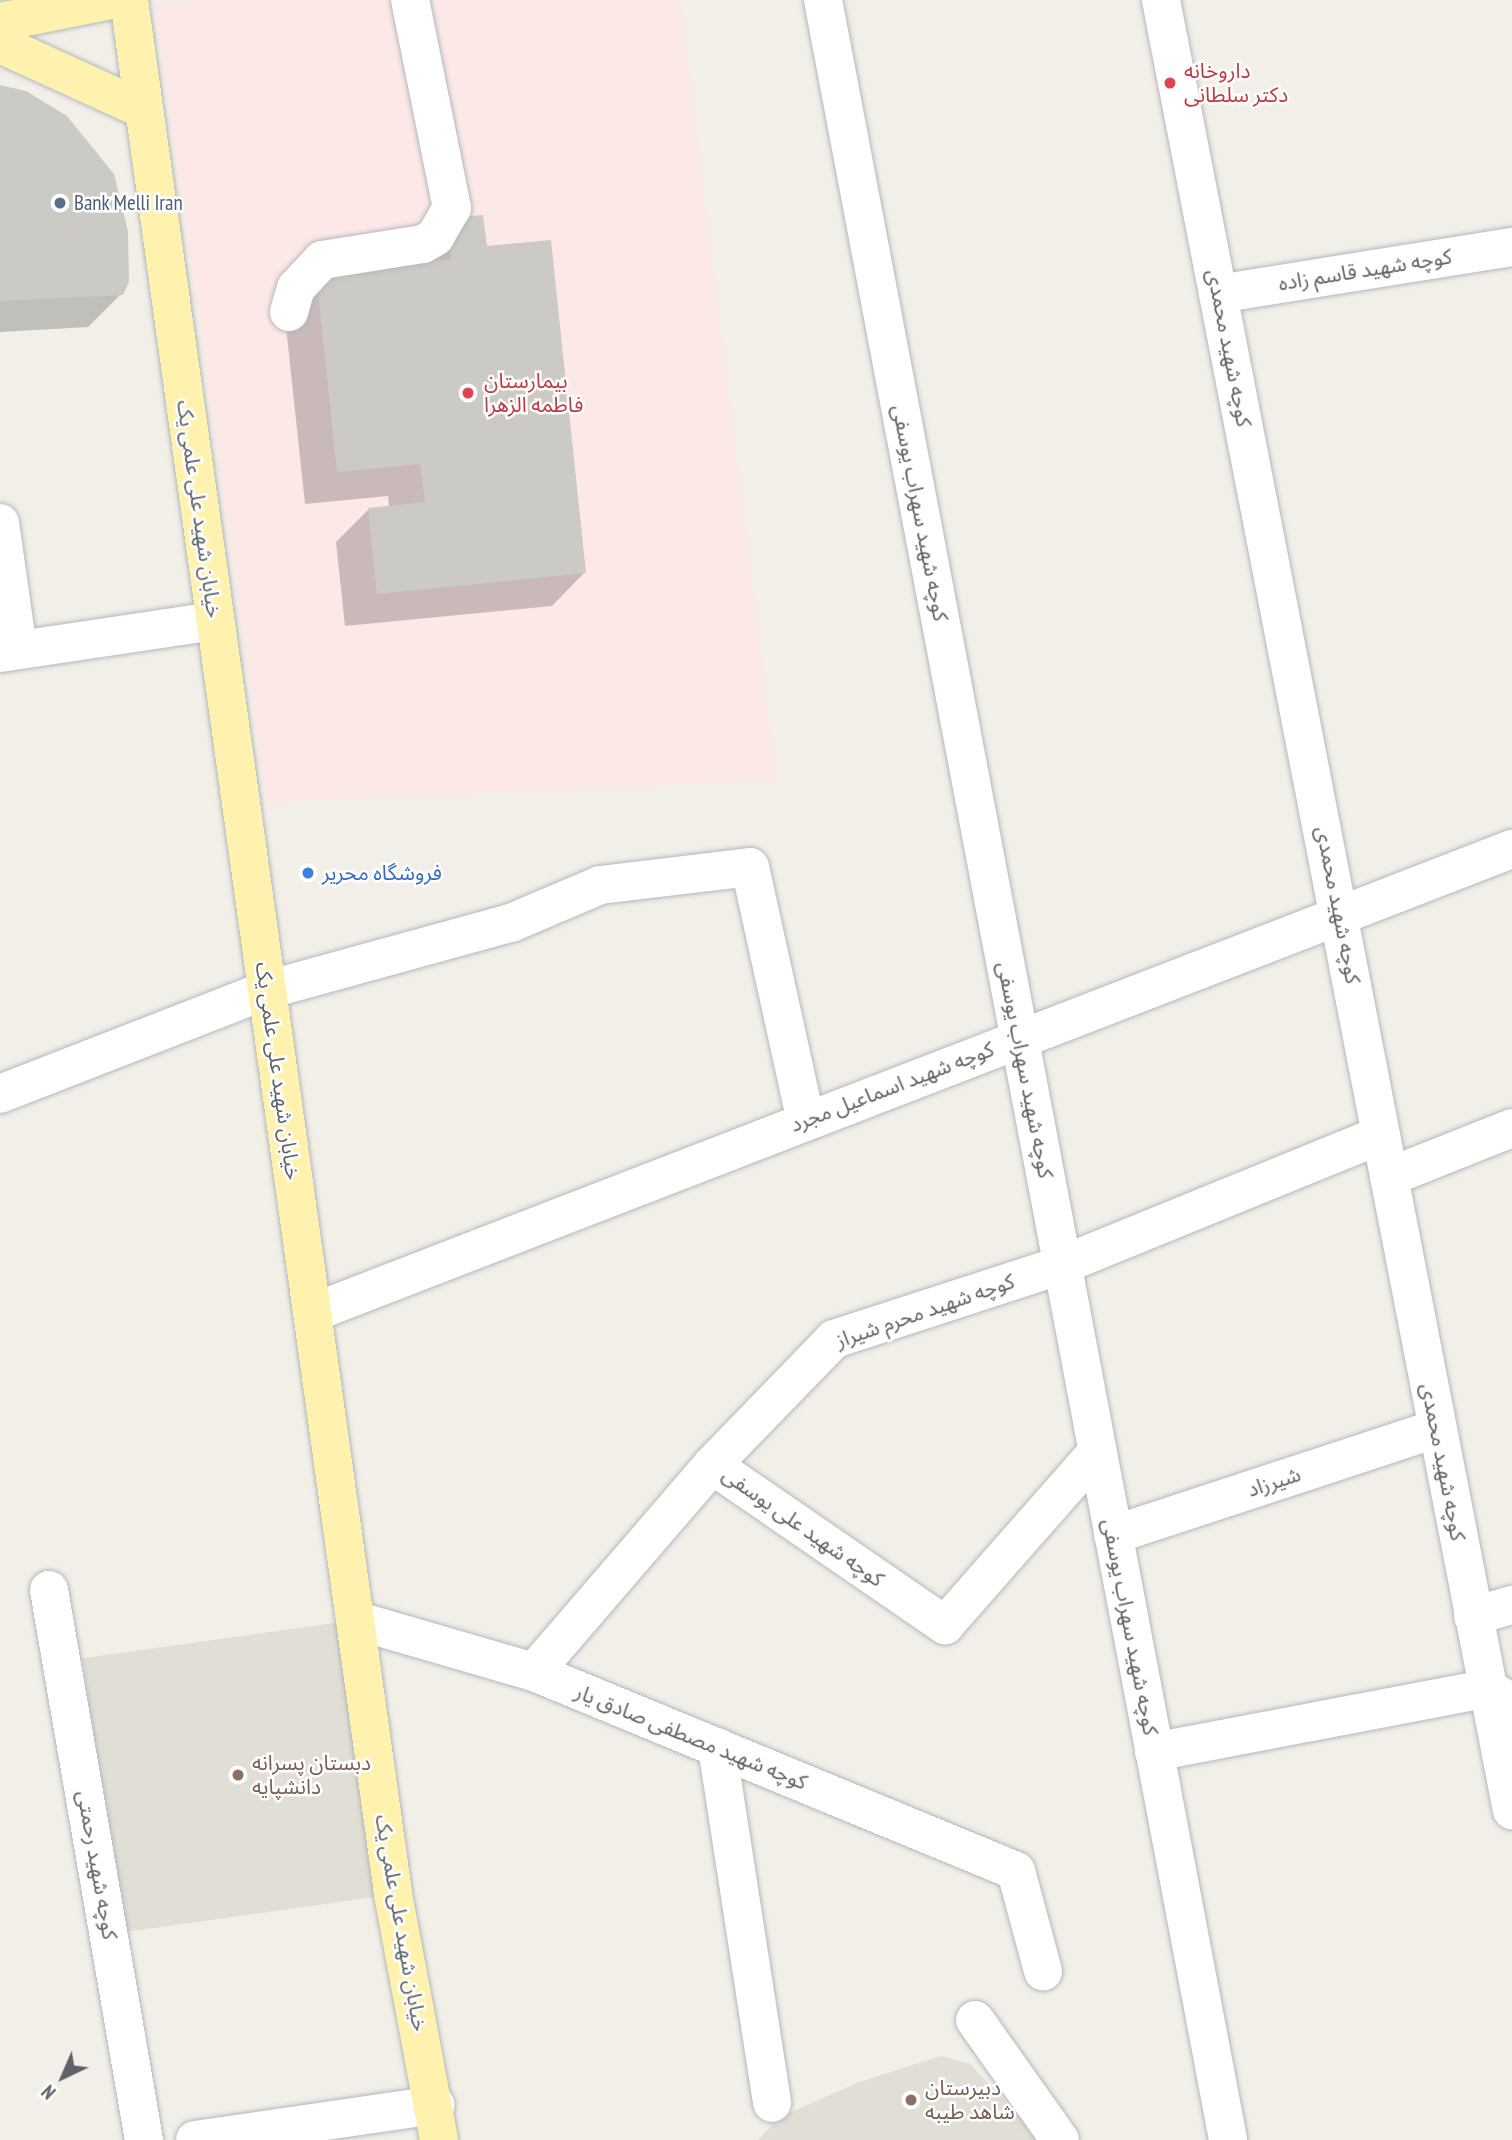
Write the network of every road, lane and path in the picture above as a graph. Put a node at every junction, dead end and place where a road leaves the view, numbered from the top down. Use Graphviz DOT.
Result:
graph roads {
  1 [pos="111,0"];
  2 [pos="129,0"];
  3 [pos="410,0"];
  4 [pos="822,0"];
  5 [pos="1161,0"];
  6 [pos="0,22"];
  7 [pos="0,44"];
  8 [pos="144,110"];
  9 [pos="1512,247"];
  10 [pos="1218,294"];
  11 [pos="289,312"];
  12 [pos="0,523"];
  13 [pos="215,621"];
  14 [pos="9,651"];
  15 [pos="1512,849"];
  16 [pos="1340,915"];
  17 [pos="267,990"];
  18 [pos="1019,1037"];
  19 [pos="0,1094"];
  20 [pos="806,1121"];
  21 [pos="1512,1128"];
  22 [pos="1381,1135"];
  23 [pos="1389,1177"];
  24 [pos="1062,1265"];
  25 [pos="312,1313"];
  26 [pos="1436,1429"];
  27 [pos="1097,1452"];
  28 [pos="712,1465"];
  29 [pos="1113,1535"];
  30 [pos="49,1590"];
  31 [pos="1512,1605"];
  32 [pos="1473,1616"];
  33 [pos="355,1620"];
  34 [pos="534,1672"];
  35 [pos="1500,1696"];
  36 [pos="717,1747"];
  37 [pos="1154,1752"];
  38 [pos="1512,1810"];
  39 [pos="1044,1971"];
  40 [pos="975,2020"];
  41 [pos="772,2102"];
  42 [pos="437,2123"];
  43 [pos="144,2140"];
  44 [pos="195,2140"];
  45 [pos="1060,2140"];
  46 [pos="1228,2140"];
  1 -- 6 [label="main road"];
  2 -- 8 [label="main road, خیابان شهید علی علمی یک"];
  3 -- 11 [label="street"];
  4 -- 18 [label="street, کوچه شهید سهراب یوسفی"];
  5 -- 10 [label="street, کوچه شهید محمدی"];
  7 -- 8 [label="main road"];
  8 -- 13 [label="main road, خیابان شهید علی علمی یک"];
  9 -- 10 [label="street, کوچه شهید قاسم زاده"];
  10 -- 16 [label="street, کوچه شهید محمدی"];
  12 -- 14 [label="street"];
  13 -- 14 [label="street"];
  13 -- 17 [label="main road, خیابان شهید علی علمی یک"];
  15 -- 16 [label="street, کوچه شهید اسماعیل مجرد"];
  16 -- 18 [label="street, کوچه شهید اسماعیل مجرد"];
  16 -- 22 [label="street, کوچه شهید محمدی"];
  17 -- 19 [label="street"];
  17 -- 20 [label="street"];
  17 -- 25 [label="main road, خیابان شهید علی علمی یک"];
  18 -- 20 [label="street, کوچه شهید اسماعیل مجرد"];
  18 -- 24 [label="street, کوچه شهید سهراب یوسفی"];
  20 -- 25 [label="street, کوچه شهید اسماعیل مجرد"];
  21 -- 23 [label="street"];
  22 -- 23 [label="street, کوچه شهید محمدی"];
  22 -- 24 [label="street, کوچه شهید محرم شیراز"];
  23 -- 26 [label="street, کوچه شهید محمدی"];
  24 -- 27 [label="street, کوچه شهید سهراب یوسفی"];
  24 -- 28 [label="street, کوچه شهید محرم شیراز"];
  25 -- 33 [label="main road, خیابان شهید علی علمی یک"];
  26 -- 29 [label="street, شیرزاد"];
  26 -- 32 [label="street, کوچه شهید محمدی"];
  27 -- 28 [label="street, کوچه شهید علی یوسفی"];
  27 -- 29 [label="street, کوچه شهید سهراب یوسفی"];
  28 -- 34 [label="street, کوچه شهید علی یوسفی"];
  29 -- 37 [label="street, کوچه شهید سهراب یوسفی"];
  30 -- 43 [label="street, کوچه شهید رحمتی"];
  31 -- 32 [label="street"];
  32 -- 35 [label="street, کوچه شهید محمدی"];
  33 -- 34 [label="street, کوچه شهید مصطفی صادق یار"];
  33 -- 42 [label="main road, خیابان شهید علی علمی یک"];
  34 -- 36 [label="street, کوچه شهید مصطفی صادق یار"];
  35 -- 37 [label="street"];
  35 -- 38 [label="street, کوچه شهید محمدی"];
  36 -- 39 [label="street, کوچه شهید مصطفی صادق یار"];
  36 -- 41 [label="street"];
  37 -- 46 [label="street, کوچه شهید سهراب یوسفی"];
  40 -- 45 [label="street"];
  42 -- 44 [label="street"];
}
